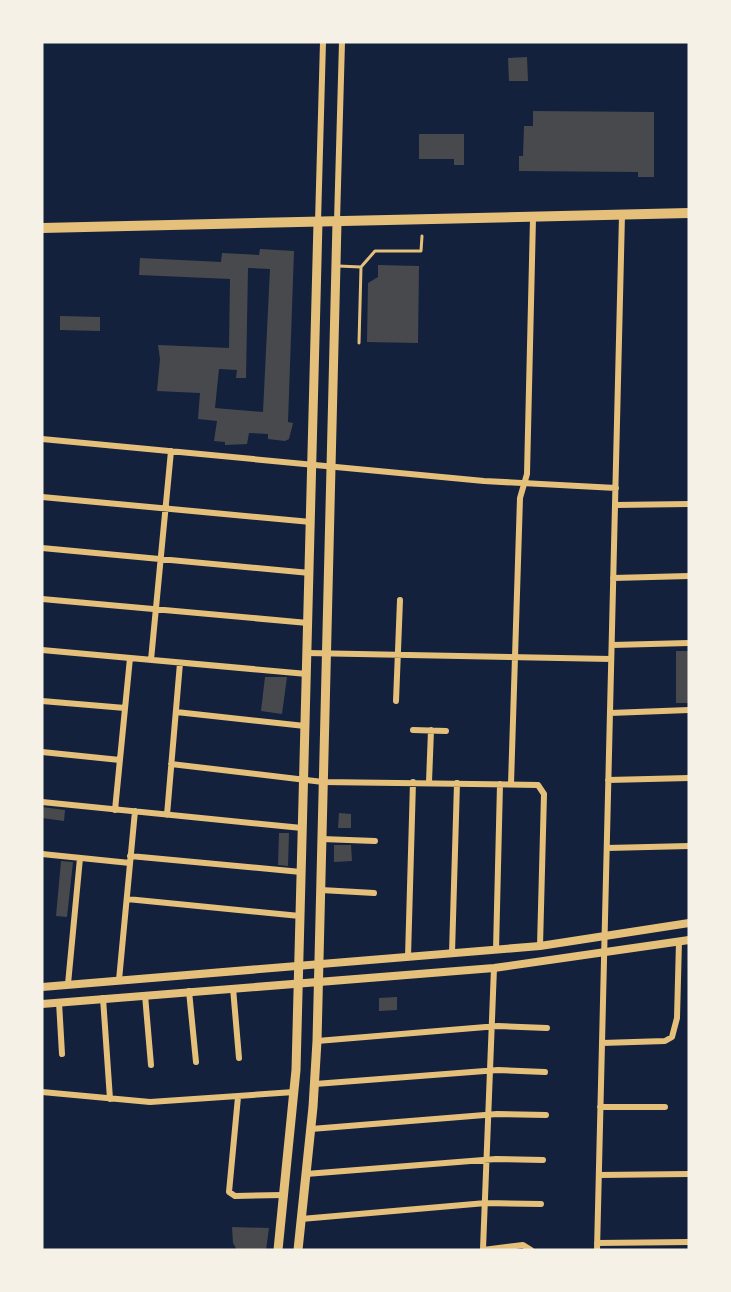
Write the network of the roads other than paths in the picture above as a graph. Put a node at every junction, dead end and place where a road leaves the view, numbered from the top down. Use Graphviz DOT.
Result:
graph roads {
  1 [pos="323,42"];
  2 [pos="342,42"];
  3 [pos="689,213"];
  4 [pos="622,215"];
  5 [pos="533,218"];
  6 [pos="318,222"];
  7 [pos="337,222"];
  8 [pos="42,228"];
  9 [pos="422,236"];
  10 [pos="336,266"];
  11 [pos="361,267"];
  12 [pos="359,343"];
  13 [pos="42,439"];
  14 [pos="171,451"];
  15 [pos="313,464"];
  16 [pos="331,468"];
  17 [pos="524,484"];
  18 [pos="616,488"];
  19 [pos="42,497"];
  20 [pos="689,504"];
  21 [pos="615,505"];
  22 [pos="166,508"];
  23 [pos="311,522"];
  24 [pos="42,548"];
  25 [pos="161,559"];
  26 [pos="310,573"];
  27 [pos="689,576"];
  28 [pos="613,578"];
  29 [pos="42,599"];
  30 [pos="400,600"];
  31 [pos="156,609"];
  32 [pos="308,623"];
  33 [pos="689,643"];
  34 [pos="612,645"];
  35 [pos="42,650"];
  36 [pos="307,653"];
  37 [pos="327,654"];
  38 [pos="398,655"];
  39 [pos="515,657"];
  40 [pos="130,658"];
  41 [pos="612,659"];
  42 [pos="152,660"];
  43 [pos="180,663"];
  44 [pos="307,674"];
  45 [pos="42,701"];
  46 [pos="396,701"];
  47 [pos="125,708"];
  48 [pos="689,710"];
  49 [pos="176,712"];
  50 [pos="610,713"];
  51 [pos="305,726"];
  52 [pos="413,730"];
  53 [pos="432,730"];
  54 [pos="446,730"];
  55 [pos="42,752"];
  56 [pos="120,760"];
  57 [pos="171,764"];
  58 [pos="304,778"];
  59 [pos="689,778"];
  60 [pos="608,780"];
  61 [pos="323,782"];
  62 [pos="413,782"];
  63 [pos="429,782"];
  64 [pos="457,783"];
  65 [pos="500,784"];
  66 [pos="511,784"];
  67 [pos="42,802"];
  68 [pos="115,810"];
  69 [pos="135,812"];
  70 [pos="167,815"];
  71 [pos="302,828"];
  72 [pos="322,839"];
  73 [pos="375,841"];
  74 [pos="689,846"];
  75 [pos="607,848"];
  76 [pos="42,854"];
  77 [pos="81,858"];
  78 [pos="130,859"];
  79 [pos="301,872"];
  80 [pos="321,890"];
  81 [pos="375,893"];
  82 [pos="127,899"];
  83 [pos="300,916"];
  84 [pos="689,923"];
  85 [pos="605,936"];
  86 [pos="689,940"];
  87 [pos="679,941"];
  88 [pos="540,946"];
  89 [pos="495,950"];
  90 [pos="604,952"];
  91 [pos="452,953"];
  92 [pos="408,957"];
  93 [pos="319,964"];
  94 [pos="298,965"];
  95 [pos="494,968"];
  96 [pos="119,980"];
  97 [pos="319,980"];
  98 [pos="297,982"];
  99 [pos="68,984"];
  100 [pos="42,987"];
  101 [pos="233,988"];
  102 [pos="189,991"];
  103 [pos="146,995"];
  104 [pos="103,998"];
  105 [pos="59,1002"];
  106 [pos="42,1004"];
  107 [pos="492,1027"];
  108 [pos="547,1028"];
  109 [pos="317,1041"];
  110 [pos="602,1043"];
  111 [pos="62,1053"];
  112 [pos="239,1058"];
  113 [pos="196,1062"];
  114 [pos="151,1065"];
  115 [pos="490,1072"];
  116 [pos="545,1072"];
  117 [pos="315,1084"];
  118 [pos="42,1092"];
  119 [pos="294,1092"];
  120 [pos="238,1097"];
  121 [pos="110,1099"];
  122 [pos="600,1107"];
  123 [pos="665,1107"];
  124 [pos="489,1115"];
  125 [pos="546,1115"];
  126 [pos="311,1129"];
  127 [pos="488,1160"];
  128 [pos="543,1160"];
  129 [pos="306,1174"];
  130 [pos="689,1174"];
  131 [pos="599,1176"];
  132 [pos="283,1195"];
  133 [pos="486,1203"];
  134 [pos="542,1204"];
  135 [pos="301,1219"];
  136 [pos="689,1242"];
  137 [pos="597,1246"];
  138 [pos="531,1249"];
  139 [pos="278,1250"];
  140 [pos="298,1250"];
  141 [pos="483,1250"];
  1 -- 6 [label="street"];
  2 -- 7 [label="street"];
  3 -- 4 [label="main road"];
  4 -- 5 [label="main road"];
  4 -- 18 [label="street"];
  5 -- 7 [label="main road"];
  5 -- 17 [label="street"];
  6 -- 7 [label="main road"];
  6 -- 8 [label="main road"];
  6 -- 15 [label="main road"];
  7 -- 10 [label="main road"];
  9 -- 11 [label="lane"];
  10 -- 11 [label="lane"];
  10 -- 16 [label="main road"];
  11 -- 12 [label="lane"];
  13 -- 14 [label="street"];
  14 -- 15 [label="street"];
  14 -- 22 [label="street"];
  15 -- 16 [label="street"];
  15 -- 23 [label="main road"];
  16 -- 17 [label="street"];
  16 -- 37 [label="main road"];
  17 -- 18 [label="street"];
  17 -- 39 [label="street"];
  18 -- 21 [label="street"];
  19 -- 22 [label="street"];
  20 -- 21 [label="street"];
  21 -- 28 [label="street"];
  22 -- 23 [label="street"];
  22 -- 25 [label="street"];
  23 -- 26 [label="main road"];
  24 -- 25 [label="street"];
  25 -- 26 [label="street"];
  25 -- 31 [label="street"];
  26 -- 32 [label="main road"];
  27 -- 28 [label="street"];
  28 -- 34 [label="street"];
  29 -- 31 [label="street"];
  30 -- 38 [label="street"];
  31 -- 32 [label="street"];
  31 -- 42 [label="street"];
  32 -- 36 [label="main road"];
  33 -- 34 [label="street"];
  34 -- 41 [label="street"];
  35 -- 40 [label="street"];
  36 -- 37 [label="street"];
  36 -- 44 [label="main road"];
  37 -- 38 [label="street"];
  37 -- 61 [label="main road"];
  38 -- 39 [label="street"];
  38 -- 46 [label="street"];
  39 -- 41 [label="street"];
  39 -- 66 [label="street"];
  40 -- 42 [label="street"];
  40 -- 47 [label="street"];
  41 -- 50 [label="street"];
  42 -- 43 [label="street"];
  43 -- 44 [label="street"];
  43 -- 49 [label="street"];
  44 -- 51 [label="main road"];
  45 -- 47 [label="street"];
  47 -- 56 [label="street"];
  48 -- 50 [label="street"];
  49 -- 51 [label="street"];
  49 -- 57 [label="street"];
  50 -- 60 [label="street"];
  51 -- 58 [label="main road"];
  52 -- 53 [label="street"];
  53 -- 54 [label="street"];
  53 -- 63 [label="street"];
  55 -- 56 [label="street"];
  56 -- 68 [label="street"];
  57 -- 58 [label="street"];
  57 -- 70 [label="street"];
  58 -- 61 [label="street"];
  58 -- 71 [label="main road"];
  59 -- 60 [label="street"];
  60 -- 75 [label="street"];
  61 -- 62 [label="street"];
  61 -- 72 [label="main road"];
  62 -- 63 [label="street"];
  62 -- 92 [label="street"];
  63 -- 64 [label="street"];
  64 -- 65 [label="street"];
  64 -- 91 [label="street"];
  65 -- 66 [label="street"];
  65 -- 89 [label="street"];
  66 -- 88 [label="street"];
  67 -- 68 [label="street"];
  68 -- 69 [label="street"];
  69 -- 70 [label="street"];
  69 -- 78 [label="street"];
  70 -- 71 [label="street"];
  71 -- 79 [label="main road"];
  72 -- 73 [label="street"];
  72 -- 80 [label="main road"];
  74 -- 75 [label="street"];
  75 -- 85 [label="street"];
  76 -- 77 [label="street"];
  77 -- 78 [label="street"];
  77 -- 99 [label="street"];
  78 -- 79 [label="street"];
  78 -- 82 [label="street"];
  79 -- 83 [label="main road"];
  80 -- 81 [label="street"];
  80 -- 93 [label="main road"];
  82 -- 83 [label="street"];
  82 -- 96 [label="street"];
  83 -- 94 [label="main road"];
  84 -- 85 [label="street"];
  85 -- 88 [label="street"];
  85 -- 90 [label="street"];
  86 -- 87 [label="street"];
  87 -- 90 [label="street"];
  87 -- 110 [label="street"];
  88 -- 89 [label="street"];
  89 -- 91 [label="street"];
  90 -- 95 [label="street"];
  90 -- 110 [label="street"];
  91 -- 92 [label="street"];
  92 -- 93 [label="street"];
  93 -- 94 [label="street"];
  93 -- 97 [label="main road"];
  94 -- 96 [label="street"];
  94 -- 98 [label="main road"];
  95 -- 97 [label="street"];
  95 -- 107 [label="street"];
  96 -- 99 [label="street"];
  97 -- 98 [label="street"];
  97 -- 109 [label="main road"];
  98 -- 101 [label="street"];
  98 -- 119 [label="main road"];
  99 -- 100 [label="street"];
  101 -- 102 [label="street"];
  101 -- 112 [label="street"];
  102 -- 103 [label="street"];
  102 -- 113 [label="street"];
  103 -- 104 [label="street"];
  103 -- 114 [label="street"];
  104 -- 105 [label="street"];
  104 -- 121 [label="street"];
  105 -- 106 [label="street"];
  105 -- 111 [label="street"];
  107 -- 108 [label="street"];
  107 -- 109 [label="street"];
  107 -- 115 [label="street"];
  109 -- 117 [label="main road"];
  110 -- 122 [label="street"];
  115 -- 116 [label="street"];
  115 -- 117 [label="street"];
  115 -- 124 [label="street"];
  117 -- 126 [label="main road"];
  118 -- 121 [label="street"];
  119 -- 120 [label="street"];
  119 -- 132 [label="main road"];
  120 -- 121 [label="street"];
  120 -- 132 [label="street"];
  122 -- 123 [label="street"];
  122 -- 131 [label="street"];
  124 -- 125 [label="street"];
  124 -- 126 [label="street"];
  124 -- 127 [label="street"];
  126 -- 129 [label="main road"];
  127 -- 128 [label="street"];
  127 -- 129 [label="street"];
  127 -- 133 [label="street"];
  129 -- 135 [label="main road"];
  130 -- 131 [label="street"];
  131 -- 137 [label="street"];
  132 -- 139 [label="main road"];
  133 -- 134 [label="street"];
  133 -- 135 [label="street"];
  133 -- 141 [label="street"];
  135 -- 140 [label="main road"];
  136 -- 137 [label="street"];
  138 -- 141 [label="street"];
}
